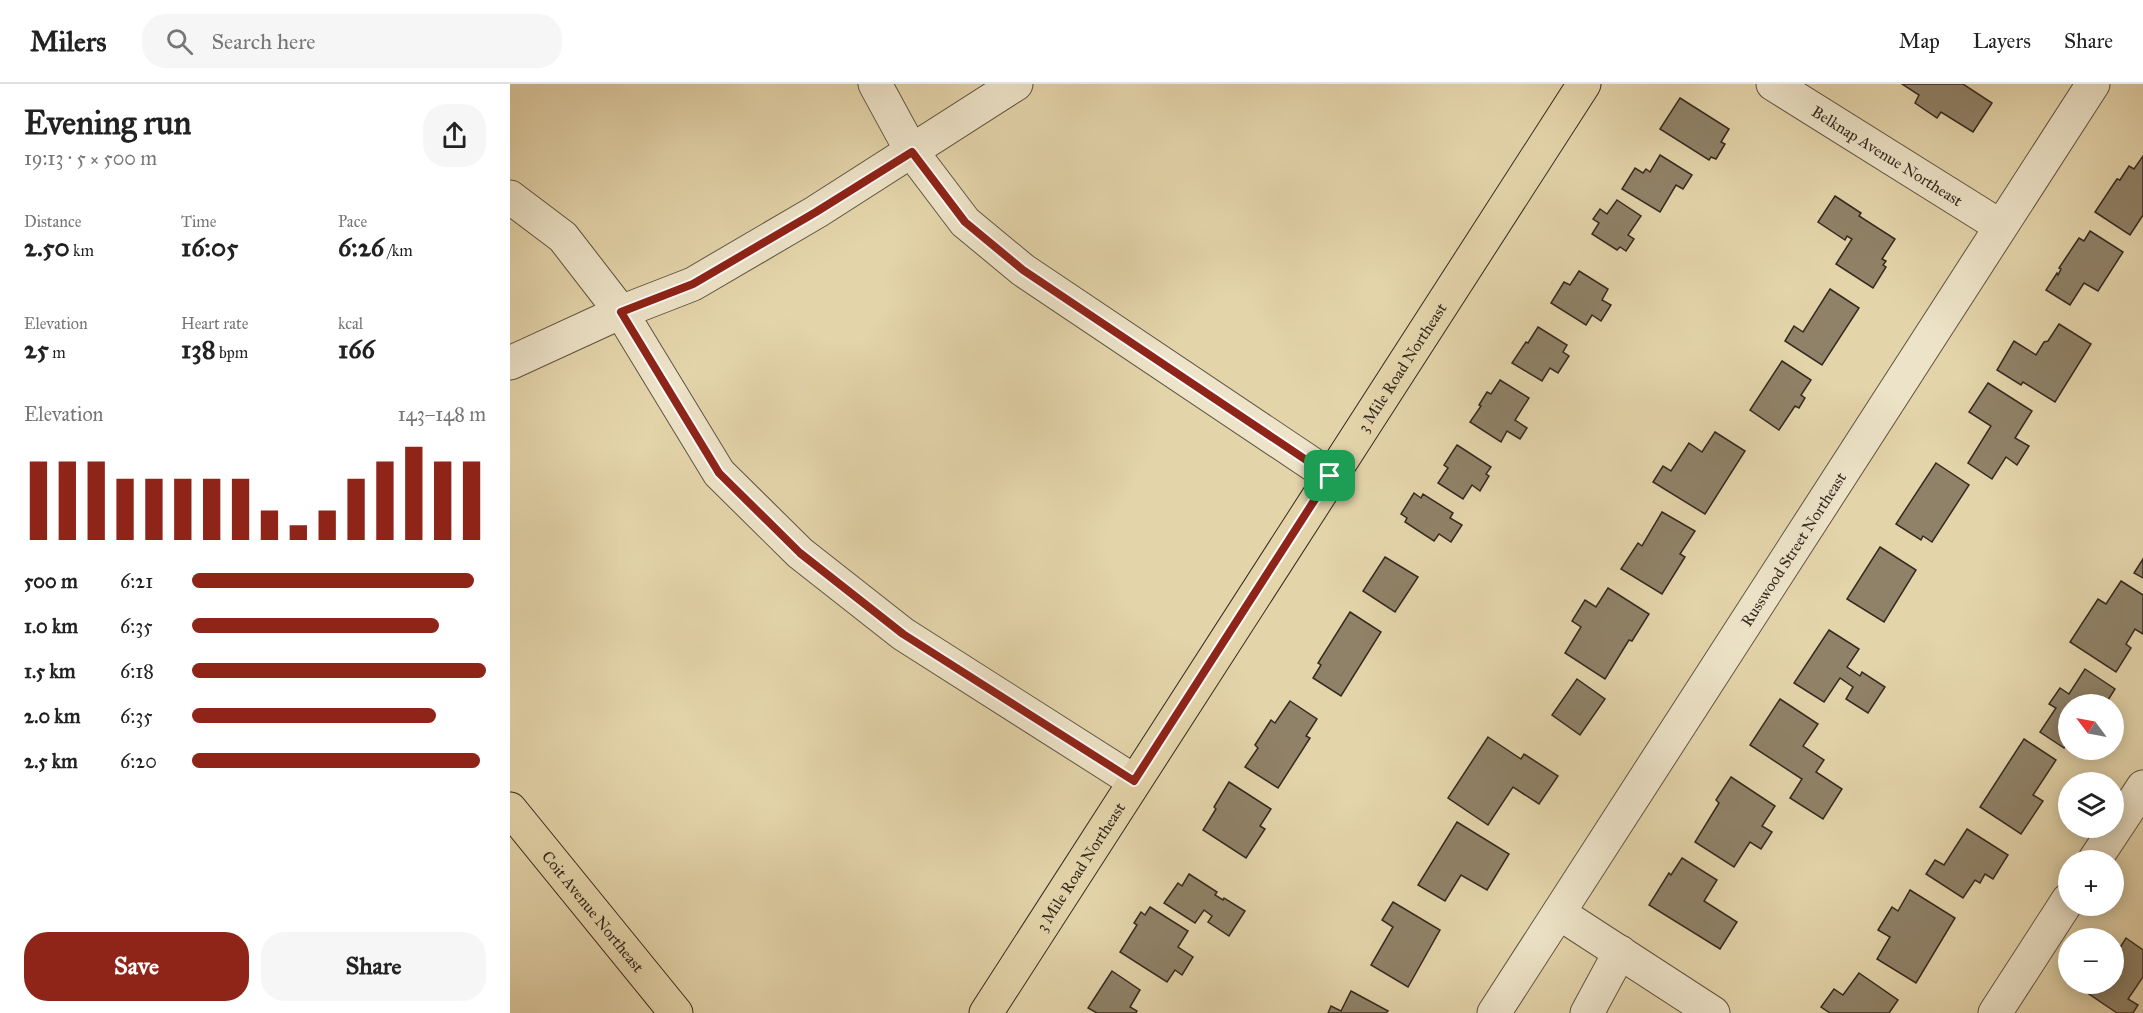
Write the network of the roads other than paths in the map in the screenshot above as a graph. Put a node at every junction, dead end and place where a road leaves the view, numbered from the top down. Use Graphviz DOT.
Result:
graph roads {
  1 [pos="874,84"];
  2 [pos="1016,84"];
  3 [pos="1584,84"];
  4 [pos="1773,84"];
  5 [pos="2093,84"];
  6 [pos="912,152"];
  7 [pos="510,197"];
  8 [pos="2000,226"];
  9 [pos="621,312"];
  10 [pos="510,363"];
  11 [pos="1330,476"];
  12 [pos="1134,781"];
  13 [pos="2143,787"];
  14 [pos="510,809"];
  15 [pos="2101,850"];
  16 [pos="1559,913"];
  17 [pos="2058,915"];
  18 [pos="1620,952"];
  19 [pos="676,1013"];
  20 [pos="986,1013"];
  21 [pos="1494,1013"];
  22 [pos="1587,1013"];
  23 [pos="1713,1013"];
  24 [pos="1995,1013"];
  1 -- 6 [label="street"];
  2 -- 6 [label="street"];
  3 -- 11 [label="main road, 3 Mile Road Northeast"];
  4 -- 8 [label="street, Belknap Avenue Northeast"];
  5 -- 8 [label="street, Russwood Street Northeast"];
  6 -- 9 [label="street"];
  6 -- 11 [label="street"];
  7 -- 9 [label="street"];
  8 -- 16 [label="street, Russwood Street Northeast"];
  9 -- 10 [label="street"];
  9 -- 12 [label="street"];
  11 -- 12 [label="main road, 3 Mile Road Northeast"];
  12 -- 20 [label="main road, 3 Mile Road Northeast"];
  13 -- 15 [label="street"];
  14 -- 19 [label="main road, Coit Avenue Northeast"];
  16 -- 18 [label="street"];
  16 -- 21 [label="street, Russwood Street Northeast"];
  17 -- 24 [label="street"];
  18 -- 22 [label="street"];
  18 -- 23 [label="street"];
}
